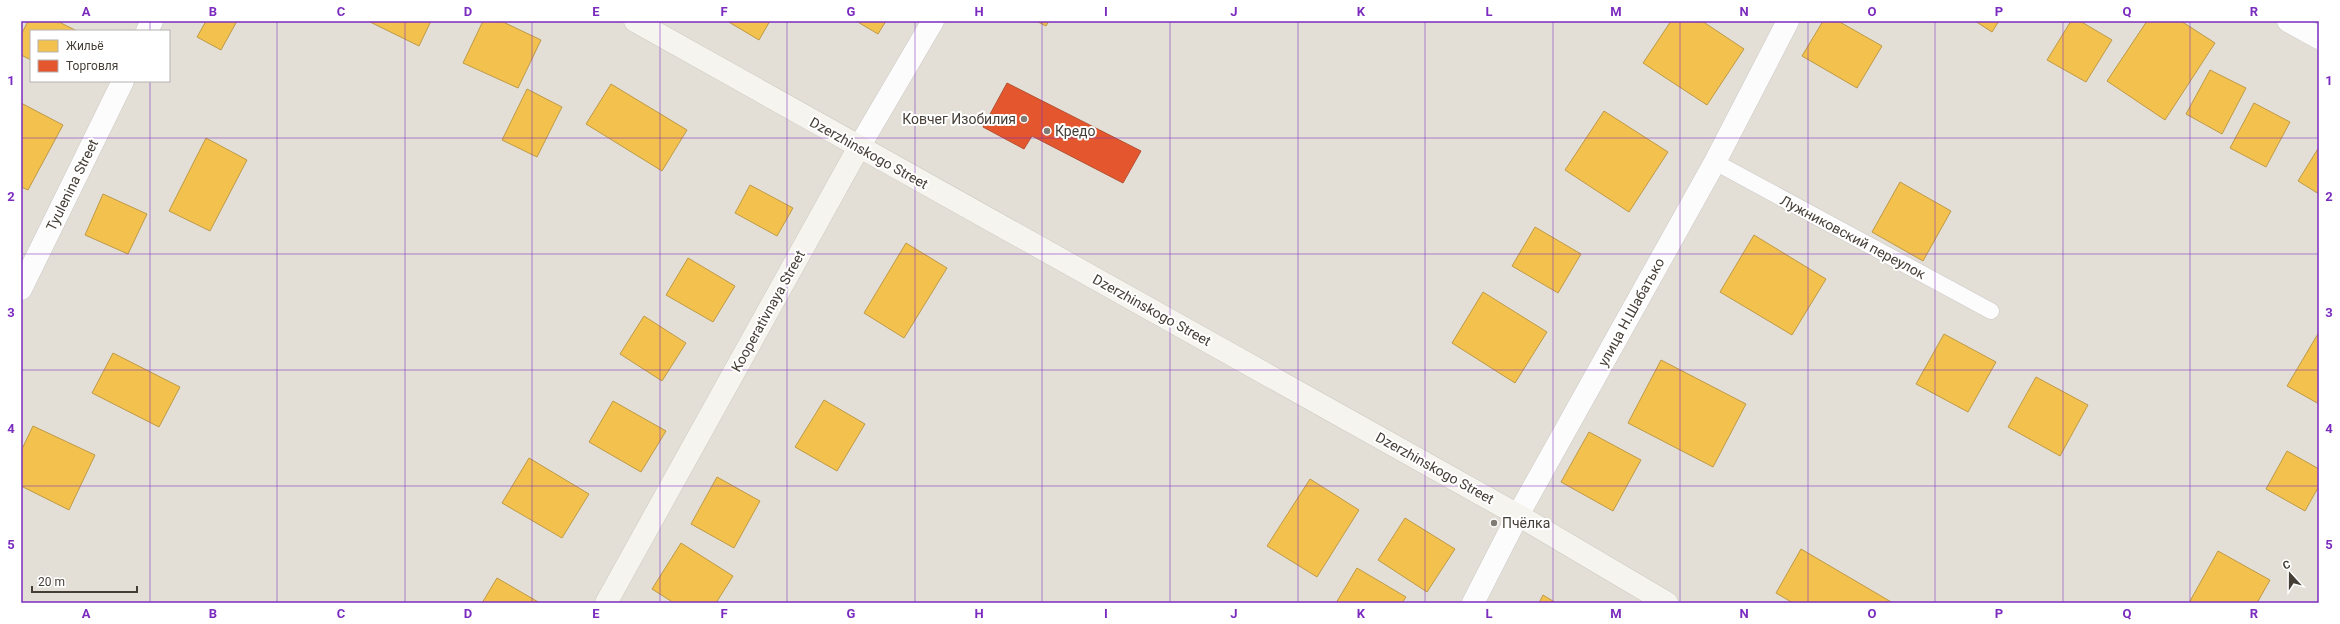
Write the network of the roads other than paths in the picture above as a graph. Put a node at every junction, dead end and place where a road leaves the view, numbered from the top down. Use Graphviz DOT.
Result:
graph roads {
  1 [pos="152,21"];
  2 [pos="635,21"];
  3 [pos="933,21"];
  4 [pos="1788,21"];
  5 [pos="2288,21"];
  6 [pos="148,30"];
  7 [pos="2319,38"];
  8 [pos="123,82"];
  9 [pos="859,147"];
  10 [pos="1716,162"];
  11 [pos="21,289"];
  12 [pos="1991,311"];
  13 [pos="1518,514"];
  14 [pos="606,603"];
  15 [pos="1473,603"];
  16 [pos="1667,603"];
  1 -- 6 [label="street"];
  2 -- 9 [label="street, Dzerzhinskogo Street"];
  3 -- 9 [label="street, Kooperativnaya Street"];
  4 -- 10 [label="street, улица Н.Шабатько"];
  5 -- 7 [label="street"];
  8 -- 11 [label="street, Tyulenina Street"];
  9 -- 13 [label="street, Dzerzhinskogo Street"];
  9 -- 14 [label="street, Kooperativnaya Street"];
  10 -- 12 [label="lane, Лужниковский переулок"];
  10 -- 13 [label="street, улица Н.Шабатько"];
  13 -- 15 [label="street, улица Н.Шабатько"];
  13 -- 16 [label="street, Dzerzhinskogo Street"];
}
